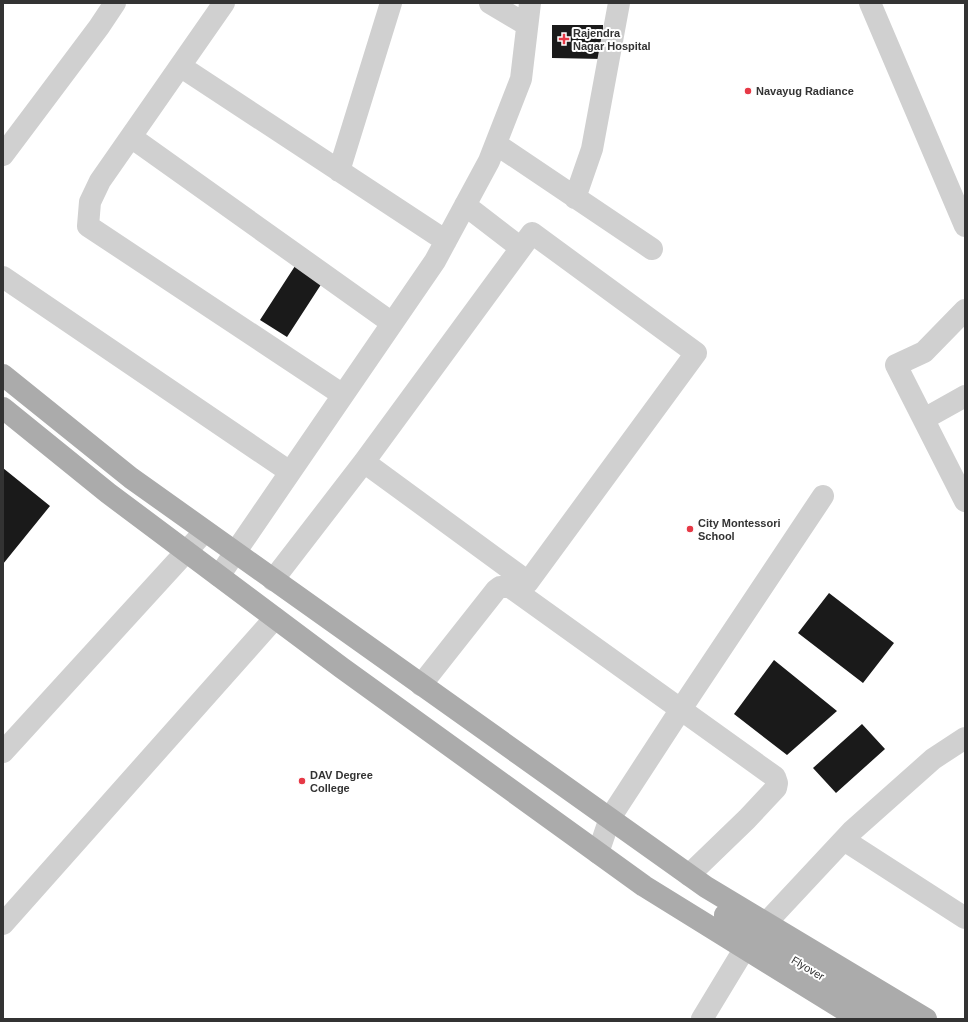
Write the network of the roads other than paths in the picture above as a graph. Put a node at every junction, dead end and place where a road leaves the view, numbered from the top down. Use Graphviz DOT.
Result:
graph roads {
  1 [pos="115,3"];
  2 [pos="224,3"];
  3 [pos="391,3"];
  4 [pos="490,3"];
  5 [pos="530,3"];
  6 [pos="619,3"];
  7 [pos="870,3"];
  8 [pos="527,25"];
  9 [pos="180,66"];
  10 [pos="131,137"];
  11 [pos="496,144"];
  12 [pos="3,155"];
  13 [pos="339,171"];
  14 [pos="576,198"];
  15 [pos="465,205"];
  16 [pos="965,226"];
  17 [pos="446,241"];
  18 [pos="521,248"];
  19 [pos="652,249"];
  20 [pos="3,277"];
  21 [pos="965,310"];
  22 [pos="392,323"];
  23 [pos="3,375"];
  24 [pos="343,395"];
  25 [pos="965,396"];
  26 [pos="3,408"];
  27 [pos="924,419"];
  28 [pos="364,462"];
  29 [pos="290,472"];
  30 [pos="963,494"];
  31 [pos="823,496"];
  32 [pos="205,531"];
  33 [pos="187,552"];
  34 [pos="235,552"];
  35 [pos="219,576"];
  36 [pos="273,580"];
  37 [pos="275,618"];
  38 [pos="421,685"];
  39 [pos="681,709"];
  40 [pos="965,738"];
  41 [pos="3,752"];
  42 [pos="610,818"];
  43 [pos="844,840"];
  44 [pos="598,853"];
  45 [pos="694,878"];
  46 [pos="677,906"];
  47 [pos="725,915"];
  48 [pos="965,918"];
  49 [pos="3,924"];
  50 [pos="756,936"];
  51 [pos="702,1019"];
  52 [pos="859,1019"];
  53 [pos="893,1019"];
  54 [pos="926,1019"];
  1 -- 12 [label="street"];
  2 -- 9 [label="street"];
  3 -- 13 [label="street"];
  4 -- 8 [label="street"];
  5 -- 8 [label="street"];
  6 -- 14 [label="street"];
  7 -- 16 [label="street"];
  8 -- 11 [label="street"];
  9 -- 10 [label="street"];
  9 -- 13 [label="street"];
  10 -- 22 [label="street"];
  10 -- 24 [label="street"];
  11 -- 14 [label="street"];
  11 -- 15 [label="street"];
  13 -- 17 [label="street"];
  14 -- 19 [label="street"];
  15 -- 17 [label="street"];
  15 -- 18 [label="street"];
  17 -- 22 [label="street"];
  18 -- 28 [label="street"];
  18 -- 28 [label="street"];
  20 -- 29 [label="street"];
  21 -- 27 [label="street"];
  22 -- 24 [label="street"];
  23 -- 32 [label="main road"];
  24 -- 29 [label="street"];
  25 -- 27 [label="street"];
  26 -- 33 [label="main road"];
  27 -- 30 [label="street"];
  28 -- 36 [label="street"];
  29 -- 34 [label="street"];
  31 -- 39 [label="street"];
  32 -- 33 [label="street"];
  32 -- 34 [label="main road"];
  33 -- 35 [label="main road"];
  33 -- 41 [label="street"];
  34 -- 35 [label="street"];
  34 -- 36 [label="main road"];
  35 -- 37 [label="main road"];
  36 -- 38 [label="main road"];
  37 -- 44 [label="main road"];
  37 -- 49 [label="street"];
  38 -- 39 [label="street"];
  38 -- 42 [label="main road"];
  39 -- 42 [label="street"];
  39 -- 45 [label="street"];
  40 -- 43 [label="street"];
  42 -- 44 [label="street"];
  42 -- 45 [label="main road"];
  43 -- 48 [label="street"];
  43 -- 50 [label="street"];
  44 -- 46 [label="main road"];
  45 -- 47 [label="main road, Flyover"];
  45 -- 50 [label="main road"];
  46 -- 47 [label="main road, Flyover"];
  46 -- 50 [label="main road"];
  47 -- 50 [label="main road, Flyover"];
  50 -- 51 [label="street"];
  50 -- 52 [label="main road"];
  50 -- 53 [label="main road, Flyover"];
  50 -- 54 [label="main road"];
}
